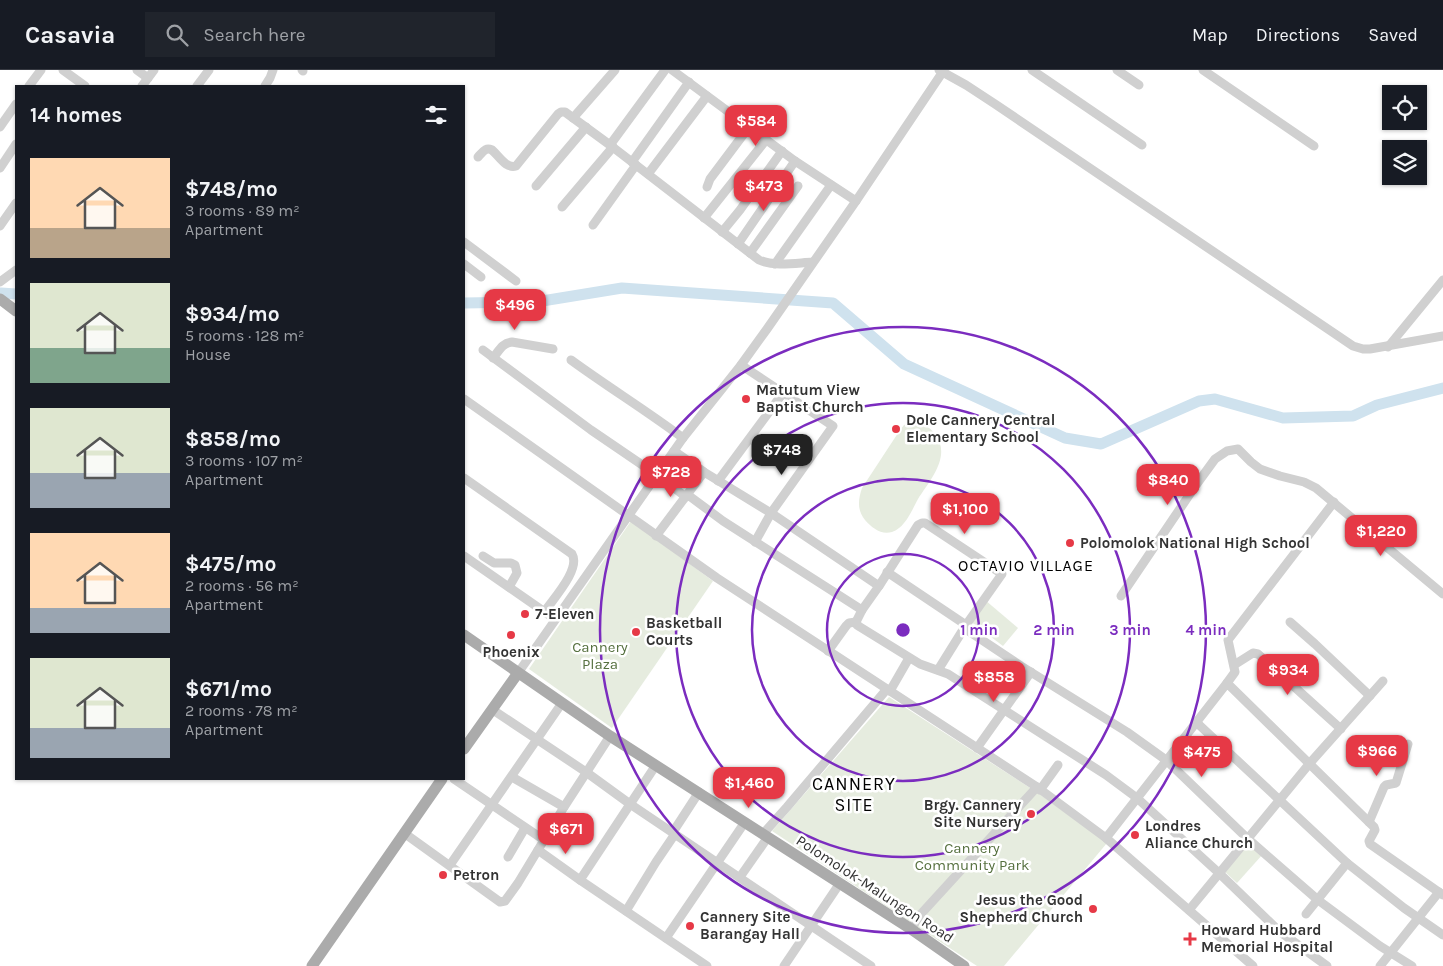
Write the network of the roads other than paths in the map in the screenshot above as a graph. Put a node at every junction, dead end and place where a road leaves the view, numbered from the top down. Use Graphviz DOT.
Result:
graph roads {
  1 [pos="42,70"];
  2 [pos="63,70"];
  3 [pos="137,70"];
  4 [pos="208,70"];
  5 [pos="273,70"];
  6 [pos="615,70"];
  7 [pos="664,70"];
  8 [pos="672,70"];
  9 [pos="1032,70"];
  10 [pos="1117,70"];
  11 [pos="1203,70"];
  12 [pos="942,71"];
  13 [pos="1215,73"];
  14 [pos="151,74"];
  15 [pos="689,82"];
  16 [pos="30,85"];
  17 [pos="84,85"];
  18 [pos="143,85"];
  19 [pos="198,85"];
  20 [pos="266,85"];
  21 [pos="1139,85"];
  22 [pos="707,96"];
  23 [pos="15,105"];
  24 [pos="573,118"];
  25 [pos="749,126"];
  26 [pos="0,127"];
  27 [pos="586,127"];
  28 [pos="766,140"];
  29 [pos="1142,145"];
  30 [pos="15,146"];
  31 [pos="612,146"];
  32 [pos="1314,146"];
  33 [pos="782,151"];
  34 [pos="478,157"];
  35 [pos="795,161"];
  36 [pos="634,163"];
  37 [pos="0,168"];
  38 [pos="648,174"];
  39 [pos="831,185"];
  40 [pos="536,186"];
  41 [pos="798,186"];
  42 [pos="708,187"];
  43 [pos="856,201"];
  44 [pos="15,204"];
  45 [pos="562,207"];
  46 [pos="704,218"];
  47 [pos="593,225"];
  48 [pos="0,226"];
  49 [pos="722,232"];
  50 [pos="465,243"];
  51 [pos="738,244"];
  52 [pos="750,254"];
  53 [pos="812,262"];
  54 [pos="775,264"];
  55 [pos="465,265"];
  56 [pos="15,271"];
  57 [pos="481,277"];
  58 [pos="1443,280"];
  59 [pos="516,281"];
  60 [pos="0,282"];
  61 [pos="0,298"];
  62 [pos="15,310"];
  63 [pos="1443,336"];
  64 [pos="1388,347"];
  65 [pos="553,349"];
  66 [pos="483,350"];
  67 [pos="493,358"];
  68 [pos="571,360"];
  69 [pos="741,365"];
  70 [pos="783,393"];
  71 [pos="465,400"];
  72 [pos="683,438"];
  73 [pos="674,451"];
  74 [pos="704,472"];
  75 [pos="657,474"];
  76 [pos="465,479"];
  77 [pos="718,481"];
  78 [pos="687,496"];
  79 [pos="1334,502"];
  80 [pos="771,513"];
  81 [pos="628,516"];
  82 [pos="656,536"];
  83 [pos="755,542"];
  84 [pos="483,556"];
  85 [pos="465,557"];
  86 [pos="887,572"];
  87 [pos="879,586"];
  88 [pos="509,587"];
  89 [pos="1443,594"];
  90 [pos="1121,596"];
  91 [pos="862,610"];
  92 [pos="545,611"];
  93 [pos="556,619"];
  94 [pos="856,622"];
  95 [pos="1290,622"];
  96 [pos="965,627"];
  97 [pos="465,636"];
  98 [pos="828,651"];
  99 [pos="909,658"];
  100 [pos="1234,666"];
  101 [pos="938,670"];
  102 [pos="1031,672"];
  103 [pos="518,673"];
  104 [pos="1383,681"];
  105 [pos="1227,683"];
  106 [pos="888,690"];
  107 [pos="1370,696"];
  108 [pos="562,703"];
  109 [pos="1004,709"];
  110 [pos="493,710"];
  111 [pos="1196,722"];
  112 [pos="1341,729"];
  113 [pos="610,736"];
  114 [pos="537,740"];
  115 [pos="1408,744"];
  116 [pos="465,748"];
  117 [pos="977,748"];
  118 [pos="1166,760"];
  119 [pos="1310,763"];
  120 [pos="656,764"];
  121 [pos="1058,765"];
  122 [pos="586,772"];
  123 [pos="512,777"];
  124 [pos="441,780"];
  125 [pos="455,780"];
  126 [pos="1039,789"];
  127 [pos="699,792"];
  128 [pos="1137,798"];
  129 [pos="1280,801"];
  130 [pos="630,804"];
  131 [pos="492,805"];
  132 [pos="564,807"];
  133 [pos="745,822"];
  134 [pos="1369,822"];
  135 [pos="525,828"];
  136 [pos="404,833"];
  137 [pos="674,833"];
  138 [pos="766,836"];
  139 [pos="1106,838"];
  140 [pos="1248,838"];
  141 [pos="544,840"];
  142 [pos="538,850"];
  143 [pos="508,857"];
  144 [pos="718,862"];
  145 [pos="1347,863"];
  146 [pos="450,865"];
  147 [pos="1220,874"];
  148 [pos="740,877"];
  149 [pos="580,880"];
  150 [pos="840,883"];
  151 [pos="1441,893"];
  152 [pos="1318,900"];
  153 [pos="1189,910"];
  154 [pos="626,911"];
  155 [pos="1306,914"];
  156 [pos="1418,918"];
  157 [pos="812,927"];
  158 [pos="910,929"];
  159 [pos="1443,934"];
  160 [pos="666,938"];
  161 [pos="1390,953"];
  162 [pos="787,965"];
  163 [pos="312,966"];
  164 [pos="707,966"];
  165 [pos="871,966"];
  166 [pos="964,966"];
  167 [pos="1253,966"];
  168 [pos="1328,966"];
  169 [pos="1380,966"];
  170 [pos="1412,966"];
  1 -- 16 [label="street"];
  2 -- 17 [label="street"];
  3 -- 14 [label="street"];
  4 -- 19 [label="street"];
  5 -- 20 [label="street"];
  6 -- 24 [label="street"];
  7 -- 31 [label="street"];
  8 -- 15 [label="street"];
  9 -- 29 [label="street"];
  10 -- 21 [label="street"];
  11 -- 13 [label="street"];
  12 -- 43 [label="street"];
  12 -- 64 [label="street"];
  13 -- 32 [label="street"];
  14 -- 18 [label="street"];
  15 -- 22 [label="street"];
  15 -- 36 [label="street"];
  22 -- 25 [label="street"];
  22 -- 38 [label="street"];
  23 -- 26 [label="street"];
  24 -- 27 [label="street"];
  24 -- 34 [label="street"];
  25 -- 28 [label="street"];
  25 -- 42 [label="street"];
  27 -- 31 [label="street"];
  27 -- 40 [label="street"];
  28 -- 33 [label="street"];
  28 -- 46 [label="street"];
  30 -- 37 [label="street"];
  31 -- 36 [label="street"];
  31 -- 45 [label="street"];
  33 -- 35 [label="street"];
  33 -- 49 [label="street"];
  35 -- 39 [label="street"];
  35 -- 51 [label="street"];
  36 -- 38 [label="street"];
  36 -- 47 [label="street"];
  38 -- 46 [label="street"];
  39 -- 43 [label="street"];
  39 -- 54 [label="street"];
  41 -- 52 [label="street"];
  43 -- 53 [label="street"];
  44 -- 48 [label="street"];
  46 -- 49 [label="street"];
  49 -- 51 [label="street"];
  50 -- 59 [label="street"];
  51 -- 52 [label="street"];
  52 -- 54 [label="street"];
  53 -- 54 [label="street"];
  53 -- 69 [label="street"];
  55 -- 57 [label="street"];
  56 -- 60 [label="street"];
  58 -- 64 [label="street"];
  61 -- 62 [label="main road"];
  63 -- 64 [label="street"];
  65 -- 67 [label="street"];
  66 -- 67 [label="street"];
  67 -- 75 [label="street"];
  68 -- 72 [label="street"];
  69 -- 70 [label="street"];
  69 -- 72 [label="street"];
  70 -- 77 [label="street"];
  70 -- 80 [label="street"];
  71 -- 81 [label="street"];
  72 -- 73 [label="street"];
  73 -- 74 [label="street"];
  73 -- 75 [label="street"];
  74 -- 77 [label="street"];
  74 -- 78 [label="street"];
  75 -- 78 [label="street"];
  75 -- 81 [label="street"];
  76 -- 92 [label="street"];
  77 -- 80 [label="street"];
  78 -- 82 [label="street"];
  78 -- 83 [label="street"];
  79 -- 89 [label="street"];
  79 -- 90 [label="street"];
  79 -- 100 [label="street"];
  80 -- 83 [label="street"];
  80 -- 87 [label="street"];
  81 -- 82 [label="street"];
  81 -- 93 [label="street"];
  82 -- 98 [label="street"];
  83 -- 91 [label="street"];
  84 -- 88 [label="street"];
  85 -- 88 [label="street"];
  86 -- 87 [label="street"];
  86 -- 96 [label="street"];
  86 -- 96 [label="street"];
  87 -- 91 [label="street"];
  88 -- 92 [label="street"];
  91 -- 94 [label="street"];
  92 -- 93 [label="street"];
  93 -- 103 [label="street"];
  94 -- 98 [label="street"];
  94 -- 99 [label="street"];
  95 -- 107 [label="street"];
  96 -- 101 [label="street"];
  96 -- 102 [label="street"];
  97 -- 103 [label="main road, Polomolok-Malungon Road"];
  98 -- 106 [label="street"];
  99 -- 101 [label="street"];
  99 -- 106 [label="street"];
  100 -- 105 [label="street"];
  100 -- 112 [label="street"];
  101 -- 109 [label="street"];
  102 -- 109 [label="street"];
  102 -- 118 [label="street"];
  103 -- 108 [label="main road, Polomolok-Malungon Road"];
  103 -- 110 [label="main road"];
  104 -- 107 [label="street"];
  105 -- 111 [label="street"];
  105 -- 119 [label="street"];
  106 -- 117 [label="street"];
  106 -- 138 [label="street"];
  107 -- 112 [label="street"];
  108 -- 113 [label="main road, Polomolok-Malungon Road"];
  108 -- 114 [label="street"];
  109 -- 117 [label="street"];
  109 -- 128 [label="street"];
  110 -- 114 [label="street"];
  110 -- 116 [label="main road"];
  111 -- 118 [label="street"];
  111 -- 129 [label="street"];
  112 -- 119 [label="street"];
  113 -- 120 [label="main road, Polomolok-Malungon Road"];
  113 -- 122 [label="street"];
  114 -- 122 [label="street"];
  114 -- 123 [label="street"];
  115 -- 134 [label="street"];
  117 -- 126 [label="street"];
  118 -- 128 [label="street"];
  118 -- 140 [label="street"];
  119 -- 129 [label="street"];
  119 -- 134 [label="street"];
  120 -- 127 [label="main road, Polomolok-Malungon Road"];
  120 -- 130 [label="street"];
  121 -- 126 [label="street"];
  122 -- 130 [label="street"];
  122 -- 132 [label="street"];
  123 -- 131 [label="street"];
  123 -- 132 [label="street"];
  124 -- 136 [label="main road"];
  125 -- 131 [label="street"];
  126 -- 139 [label="street"];
  126 -- 158 [label="street"];
  127 -- 133 [label="main road, Polomolok-Malungon Road"];
  127 -- 137 [label="street"];
  128 -- 139 [label="street"];
  128 -- 147 [label="street"];
  129 -- 140 [label="street"];
  129 -- 145 [label="street"];
  130 -- 137 [label="street"];
  130 -- 149 [label="street"];
  131 -- 135 [label="street"];
  131 -- 146 [label="street"];
  132 -- 141 [label="street"];
  133 -- 138 [label="main road, Polomolok-Malungon Road"];
  133 -- 144 [label="street"];
  134 -- 151 [label="street"];
  135 -- 141 [label="street"];
  135 -- 143 [label="street"];
  136 -- 146 [label="street"];
  136 -- 163 [label="main road"];
  137 -- 144 [label="street"];
  137 -- 154 [label="street"];
  138 -- 148 [label="street"];
  138 -- 150 [label="main road, Polomolok-Malungon Road"];
  139 -- 153 [label="street"];
  140 -- 147 [label="street"];
  140 -- 152 [label="street"];
  141 -- 142 [label="street"];
  142 -- 146 [label="street"];
  142 -- 149 [label="street"];
  144 -- 148 [label="street"];
  144 -- 160 [label="street"];
  145 -- 152 [label="street"];
  145 -- 156 [label="street"];
  147 -- 153 [label="street"];
  147 -- 168 [label="street"];
  148 -- 157 [label="street"];
  149 -- 154 [label="street"];
  150 -- 157 [label="street"];
  150 -- 158 [label="main road, Polomolok-Malungon Road"];
  151 -- 156 [label="street"];
  152 -- 155 [label="street"];
  152 -- 161 [label="street"];
  153 -- 167 [label="street"];
  154 -- 160 [label="street"];
  156 -- 159 [label="street"];
  156 -- 161 [label="street"];
  157 -- 162 [label="street"];
  157 -- 165 [label="street"];
  158 -- 166 [label="main road, Polomolok-Malungon Road"];
  160 -- 164 [label="street"];
  161 -- 169 [label="street"];
  161 -- 170 [label="street"];
}
